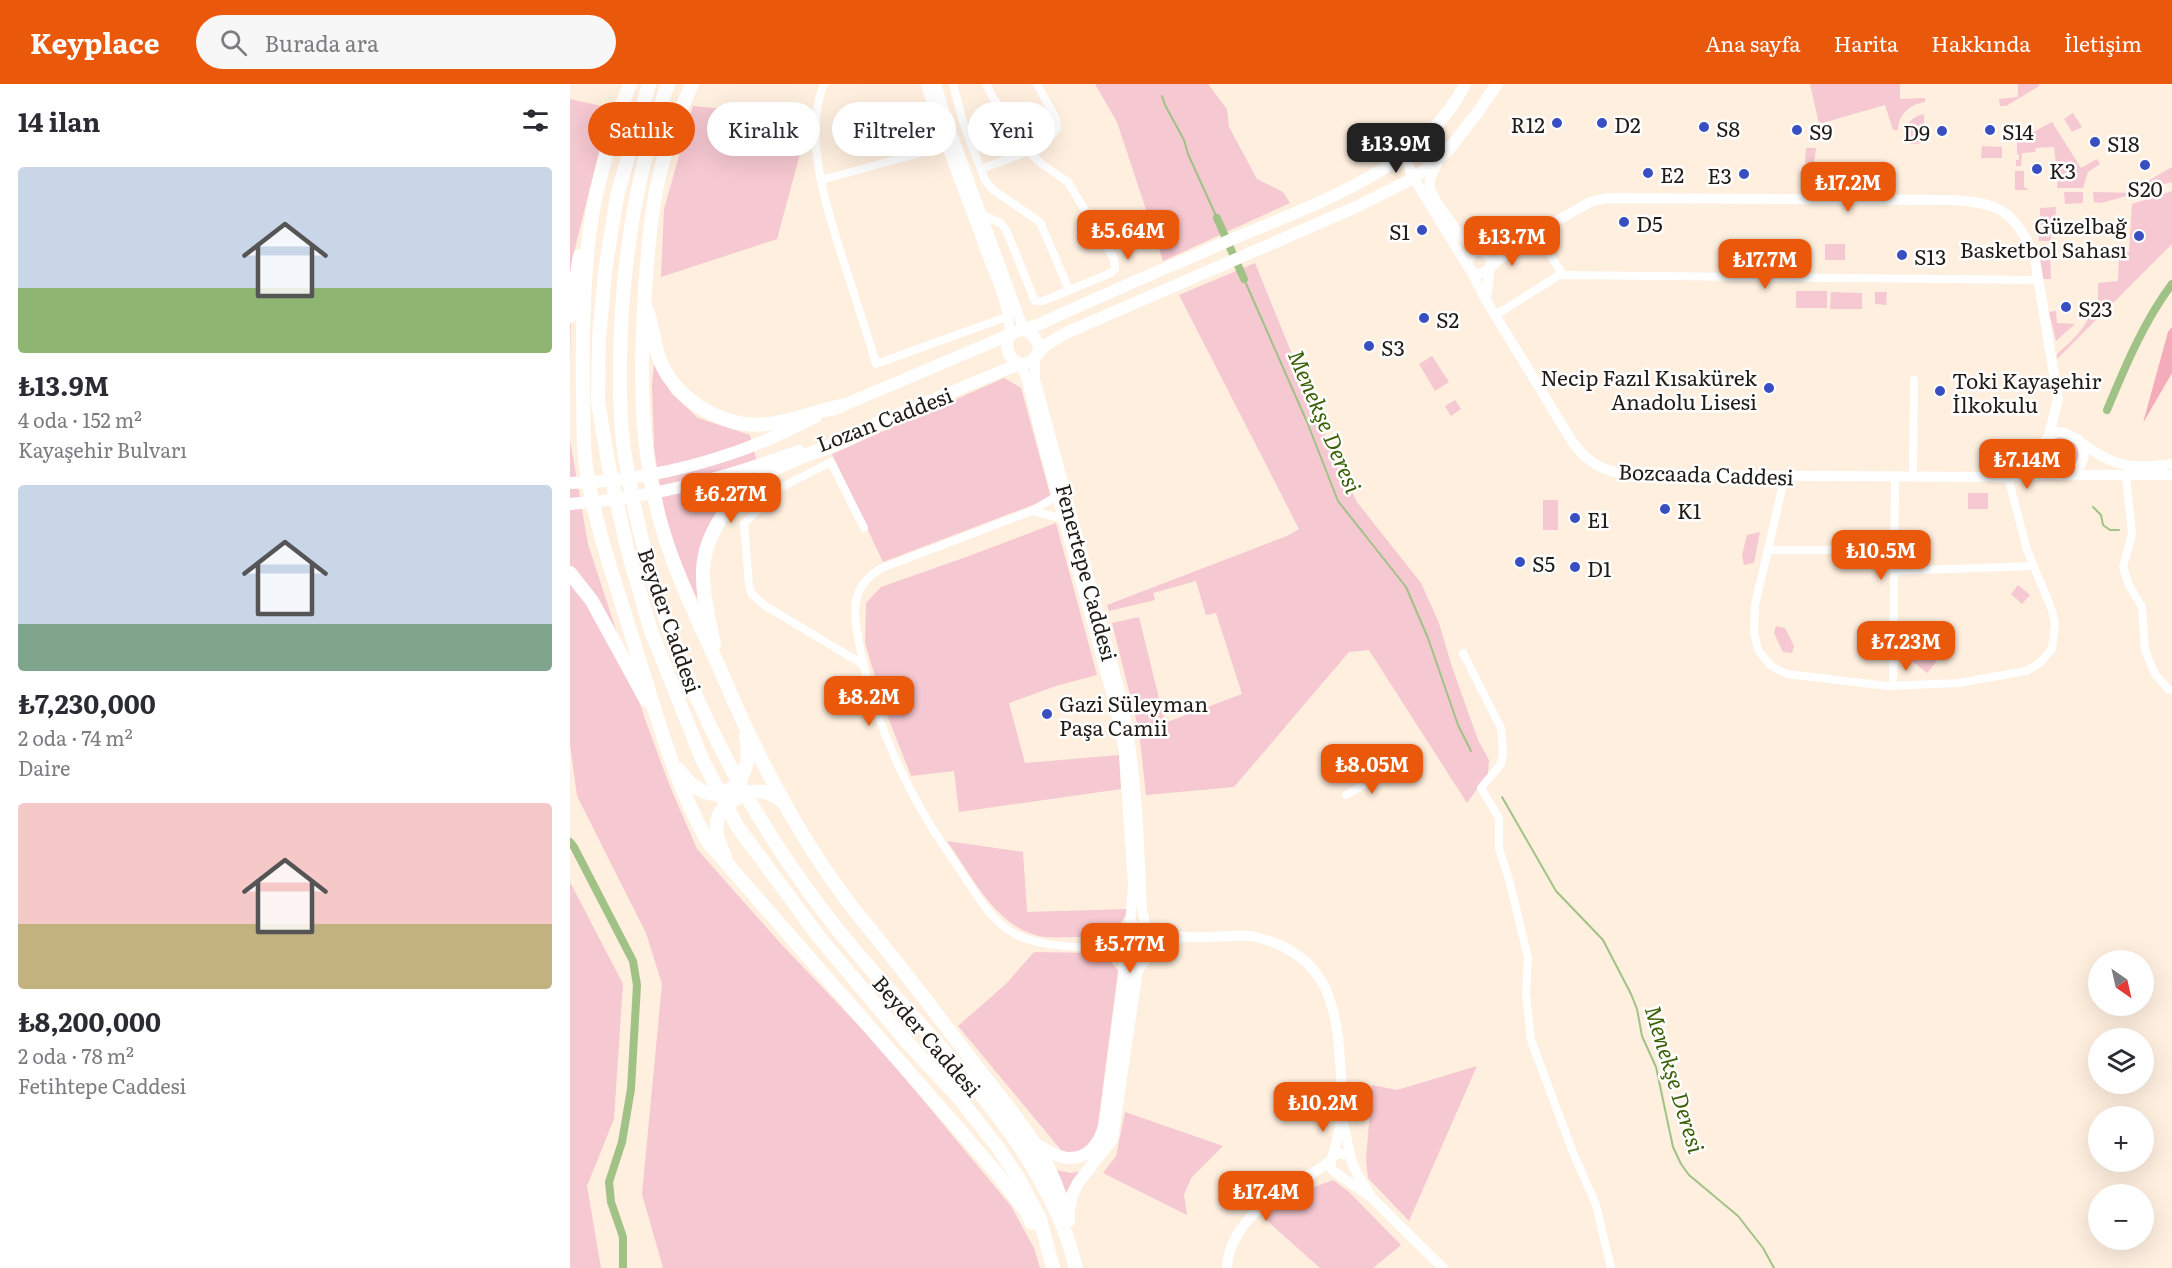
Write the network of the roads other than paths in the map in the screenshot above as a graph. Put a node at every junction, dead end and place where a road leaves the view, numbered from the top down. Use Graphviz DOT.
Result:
graph roads {
  1 [pos="630,84"];
  2 [pos="649,84"];
  3 [pos="668,84"];
  4 [pos="692,84"];
  5 [pos="824,84"];
  6 [pos="926,84"];
  7 [pos="936,84"];
  8 [pos="953,84"];
  9 [pos="986,84"];
  10 [pos="1037,84"];
  11 [pos="1465,84"];
  12 [pos="1496,87"];
  13 [pos="932,102"];
  14 [pos="996,102"];
  15 [pos="1046,102"];
  16 [pos="1411,149"];
  17 [pos="909,156"];
  18 [pos="950,156"];
  19 [pos="1014,156"];
  20 [pos="1033,156"];
  21 [pos="1439,159"];
  22 [pos="981,169"];
  23 [pos="1414,178"];
  24 [pos="821,180"];
  25 [pos="1396,188"];
  26 [pos="1422,191"];
  27 [pos="982,215"];
  28 [pos="1536,233"];
  29 [pos="589,238"];
  30 [pos="1479,250"];
  31 [pos="1490,266"];
  32 [pos="1468,267"];
  33 [pos="1563,275"];
  34 [pos="2039,280"];
  35 [pos="1070,290"];
  36 [pos="1486,300"];
  37 [pos="645,301"];
  38 [pos="571,313"];
  39 [pos="1496,315"];
  40 [pos="1009,316"];
  41 [pos="1024,330"];
  42 [pos="1010,335"];
  43 [pos="1036,357"];
  44 [pos="1020,364"];
  45 [pos="1914,380"];
  46 [pos="840,406"];
  47 [pos="883,421"];
  48 [pos="2048,439"];
  49 [pos="2078,439"];
  50 [pos="2041,451"];
  51 [pos="2172,464"];
  52 [pos="2055,474"];
  53 [pos="2069,475"];
  54 [pos="2172,475"];
  55 [pos="1785,476"];
  56 [pos="2126,476"];
  57 [pos="1895,477"];
  58 [pos="1913,477"];
  59 [pos="2004,477"];
  60 [pos="570,483"];
  61 [pos="1058,496"];
  62 [pos="570,504"];
  63 [pos="1032,511"];
  64 [pos="1064,519"];
  65 [pos="864,528"];
  66 [pos="1768,550"];
  67 [pos="1895,550"];
  68 [pos="2034,566"];
  69 [pos="1894,571"];
  70 [pos="570,573"];
  71 [pos="1463,653"];
  72 [pos="717,662"];
  73 [pos="864,665"];
  74 [pos="1893,686"];
  75 [pos="2172,690"];
  76 [pos="657,717"];
  77 [pos="742,722"];
  78 [pos="672,760"];
  79 [pos="1386,772"];
  80 [pos="1346,795"];
  81 [pos="785,804"];
  82 [pos="730,869"];
  83 [pos="1126,929"];
  84 [pos="1149,932"];
  85 [pos="1184,938"];
  86 [pos="1096,948"];
  87 [pos="1122,953"];
  88 [pos="1149,953"];
  89 [pos="1119,1047"];
  90 [pos="1342,1116"];
  91 [pos="1036,1144"];
  92 [pos="1332,1158"];
  93 [pos="1352,1160"];
  94 [pos="1337,1174"];
  95 [pos="1303,1179"];
  96 [pos="1372,1198"];
  97 [pos="1070,1246"];
  98 [pos="1049,1254"];
  99 [pos="1053,1268"];
  100 [pos="1076,1268"];
  101 [pos="1227,1268"];
  102 [pos="1443,1268"];
  103 [pos="1611,1268"];
  1 -- 29 [label="highway"];
  2 -- 98 [label="highway, Beyder Caddesi"];
  3 -- 97 [label="highway, Beyder Caddesi"];
  4 -- 37 [label="highway"];
  5 -- 24 [label="street"];
  6 -- 13 [label="street"];
  7 -- 27 [label="street"];
  8 -- 22 [label="street"];
  9 -- 14 [label="street"];
  10 -- 15 [label="street"];
  11 -- 16 [label="main road"];
  12 -- 21 [label="main road"];
  16 -- 23 [label="street"];
  16 -- 41 [label="main road"];
  17 -- 24 [label="street"];
  18 -- 40 [label="street"];
  19 -- 22 [label="street"];
  20 -- 35 [label="street"];
  21 -- 23 [label="main road"];
  21 -- 30 [label="street"];
  22 -- 35 [label="street"];
  23 -- 25 [label="main road"];
  23 -- 26 [label="street, Bozcaada Caddesi"];
  24 -- 40 [label="street"];
  25 -- 26 [label="street"];
  25 -- 43 [label="main road"];
  26 -- 32 [label="street, Bozcaada Caddesi"];
  27 -- 35 [label="street"];
  27 -- 41 [label="street"];
  28 -- 31 [label="street"];
  28 -- 33 [label="street"];
  28 -- 34 [label="street"];
  29 -- 38 [label="highway"];
  29 -- 76 [label="highway"];
  30 -- 31 [label="street"];
  30 -- 32 [label="street"];
  31 -- 32 [label="street"];
  31 -- 36 [label="street"];
  32 -- 36 [label="street, Bozcaada Caddesi"];
  33 -- 34 [label="street"];
  33 -- 39 [label="street"];
  34 -- 48 [label="street"];
  36 -- 39 [label="street, Bozcaada Caddesi"];
  37 -- 46 [label="highway"];
  37 -- 72 [label="highway"];
  39 -- 55 [label="street, Bozcaada Caddesi"];
  40 -- 42 [label="street"];
  41 -- 42 [label="main road"];
  41 -- 43 [label="main road"];
  42 -- 44 [label="main road"];
  42 -- 46 [label="main road, Lozan Caddesi"];
  43 -- 44 [label="main road"];
  43 -- 84 [label="street, Fenertepe Caddesi"];
  44 -- 47 [label="main road, Lozan Caddesi"];
  44 -- 61 [label="street, Fenertepe Caddesi"];
  45 -- 58 [label="street"];
  46 -- 60 [label="main road, Lozan Caddesi"];
  47 -- 62 [label="main road, Lozan Caddesi"];
  47 -- 72 [label="highway"];
  48 -- 49 [label="street"];
  48 -- 50 [label="street"];
  49 -- 51 [label="street"];
  49 -- 53 [label="street"];
  50 -- 52 [label="street"];
  50 -- 59 [label="street"];
  52 -- 53 [label="street"];
  52 -- 59 [label="street, Bozcaada Caddesi"];
  53 -- 56 [label="street"];
  54 -- 56 [label="street"];
  55 -- 57 [label="street, Bozcaada Caddesi"];
  55 -- 66 [label="street"];
  56 -- 75 [label="street"];
  57 -- 58 [label="street, Bozcaada Caddesi"];
  57 -- 67 [label="street"];
  58 -- 59 [label="street, Bozcaada Caddesi"];
  59 -- 68 [label="street"];
  61 -- 63 [label="street"];
  61 -- 64 [label="street, Fenertepe Caddesi"];
  63 -- 64 [label="street"];
  63 -- 73 [label="street"];
  64 -- 83 [label="street, Fenertepe Caddesi"];
  65 -- 73 [label="street"];
  66 -- 67 [label="street"];
  66 -- 74 [label="street"];
  67 -- 69 [label="street"];
  68 -- 69 [label="street"];
  68 -- 74 [label="street"];
  69 -- 74 [label="street"];
  70 -- 76 [label="highway"];
  71 -- 103 [label="street"];
  72 -- 77 [label="highway"];
  73 -- 86 [label="street"];
  76 -- 78 [label="highway"];
  77 -- 78 [label="highway"];
  77 -- 81 [label="highway"];
  78 -- 82 [label="highway"];
  79 -- 80 [label="street"];
  81 -- 82 [label="highway"];
  81 -- 91 [label="highway"];
  82 -- 98 [label="highway"];
  83 -- 84 [label="street"];
  83 -- 86 [label="street"];
  83 -- 87 [label="street"];
  84 -- 85 [label="street"];
  84 -- 88 [label="street"];
  85 -- 88 [label="street"];
  85 -- 90 [label="street"];
  86 -- 87 [label="street"];
  87 -- 88 [label="street"];
  87 -- 89 [label="main road"];
  88 -- 89 [label="main road"];
  89 -- 91 [label="main road"];
  89 -- 97 [label="main road"];
  90 -- 92 [label="street"];
  90 -- 93 [label="street"];
  91 -- 97 [label="highway"];
  92 -- 93 [label="street"];
  92 -- 94 [label="street"];
  92 -- 95 [label="street"];
  93 -- 94 [label="street"];
  93 -- 96 [label="street"];
  94 -- 95 [label="street"];
  94 -- 96 [label="street"];
  95 -- 101 [label="street"];
  96 -- 102 [label="street"];
  97 -- 100 [label="highway, Beyder Caddesi"];
  98 -- 99 [label="highway, Beyder Caddesi"];
}
